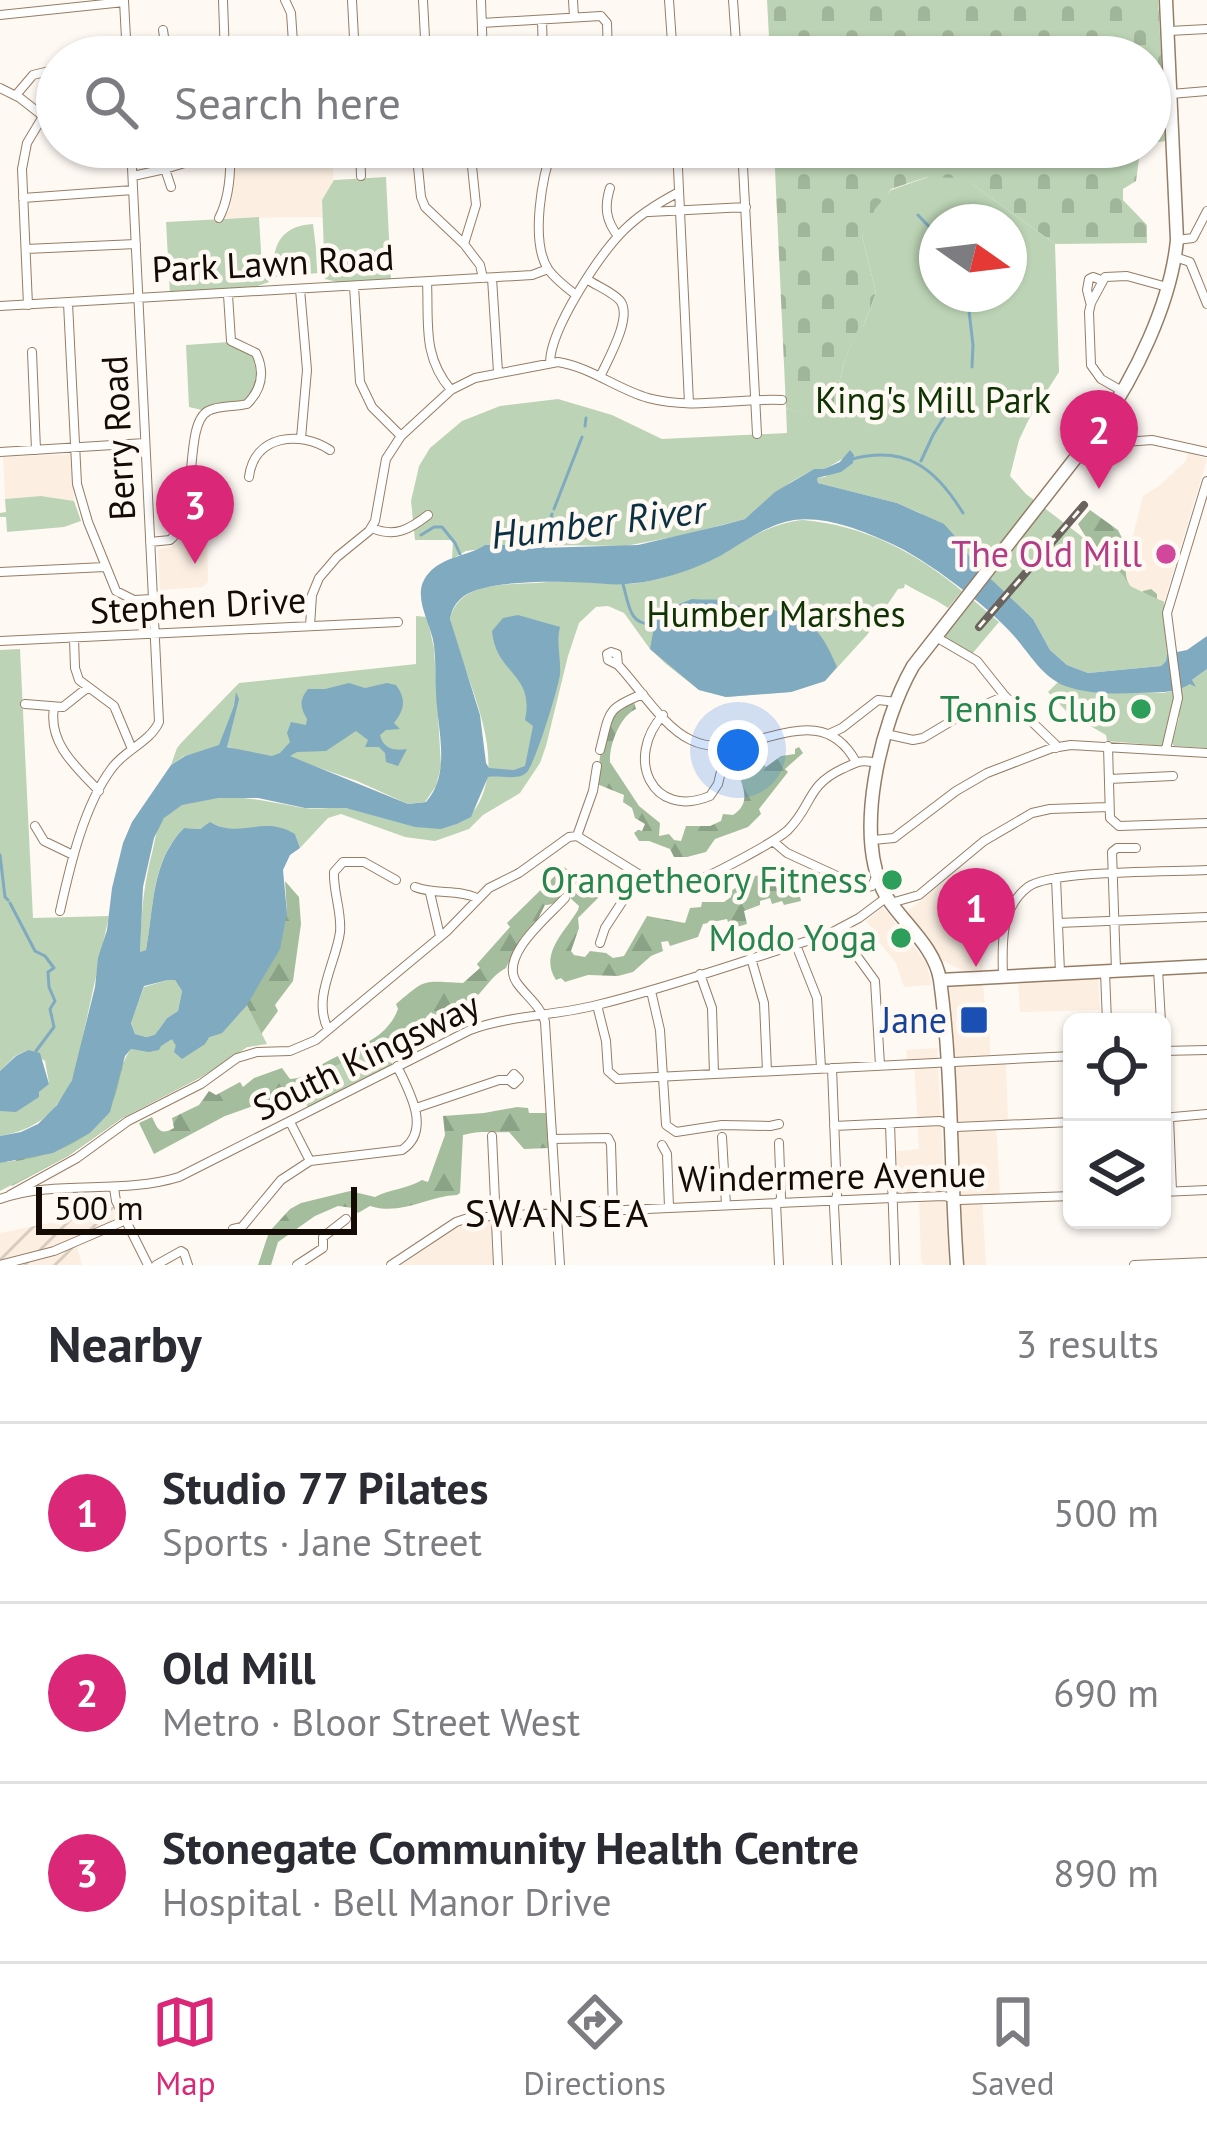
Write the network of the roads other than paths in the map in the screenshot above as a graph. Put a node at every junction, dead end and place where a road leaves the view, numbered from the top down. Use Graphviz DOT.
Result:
graph roads {
  1 [pos="223,0"];
  2 [pos="285,0"];
  3 [pos="352,0"];
  4 [pos="423,0"];
  5 [pos="481,0"];
  6 [pos="572,0"];
  7 [pos="669,0"];
  8 [pos="733,0"];
  9 [pos="1166,0"];
  10 [pos="124,1"];
  11 [pos="0,15"];
  12 [pos="574,17"];
  13 [pos="542,20"];
  14 [pos="482,23"];
  15 [pos="1207,29"];
  16 [pos="163,30"];
  17 [pos="1167,31"];
  18 [pos="126,36"];
  19 [pos="164,36"];
  20 [pos="224,36"];
  21 [pos="293,36"];
  22 [pos="354,36"];
  23 [pos="425,36"];
  24 [pos="482,36"];
  25 [pos="542,36"];
  26 [pos="606,36"];
  27 [pos="672,36"];
  28 [pos="736,36"];
  29 [pos="1167,36"];
  30 [pos="36,74"];
  31 [pos="0,88"];
  32 [pos="1207,91"];
  33 [pos="1171,94"];
  34 [pos="16,95"];
  35 [pos="36,113"];
  36 [pos="36,126"];
  37 [pos="132,168"];
  38 [pos="168,168"];
  39 [pos="230,168"];
  40 [pos="360,168"];
  41 [pos="418,168"];
  42 [pos="472,168"];
  43 [pos="548,168"];
  44 [pos="678,168"];
  45 [pos="743,168"];
  46 [pos="165,169"];
  47 [pos="133,176"];
  48 [pos="361,176"];
  49 [pos="171,188"];
  50 [pos="610,188"];
  51 [pos="134,190"];
  52 [pos="679,192"];
  53 [pos="23,198"];
  54 [pos="746,207"];
  55 [pos="680,210"];
  56 [pos="1207,211"];
  57 [pos="648,212"];
  58 [pos="219,218"];
  59 [pos="618,236"];
  60 [pos="1177,240"];
  61 [pos="136,244"];
  62 [pos="464,244"];
  63 [pos="26,249"];
  64 [pos="1175,257"];
  65 [pos="548,269"];
  66 [pos="487,278"];
  67 [pos="588,280"];
  68 [pos="427,281"];
  69 [pos="354,286"];
  70 [pos="1167,287"];
  71 [pos="300,289"];
  72 [pos="227,295"];
  73 [pos="576,295"];
  74 [pos="138,298"];
  75 [pos="68,303"];
  76 [pos="1207,304"];
  77 [pos="28,305"];
  78 [pos="0,306"];
  79 [pos="32,352"];
  80 [pos="550,362"];
  81 [pos="498,372"];
  82 [pos="600,377"];
  83 [pos="451,390"];
  84 [pos="1124,392"];
  85 [pos="755,399"];
  86 [pos="782,400"];
  87 [pos="689,404"];
  88 [pos="1097,431"];
  89 [pos="757,434"];
  90 [pos="401,436"];
  91 [pos="301,438"];
  92 [pos="145,443"];
  93 [pos="76,447"];
  94 [pos="36,449"];
  95 [pos="330,450"];
  96 [pos="0,452"];
  97 [pos="1207,452"];
  98 [pos="249,477"];
  99 [pos="1207,481"];
  100 [pos="428,514"];
  101 [pos="372,528"];
  102 [pos="150,542"];
  103 [pos="105,567"];
  104 [pos="0,572"];
  105 [pos="152,599"];
  106 [pos="398,622"];
  107 [pos="310,626"];
  108 [pos="154,634"];
  109 [pos="934,636"];
  110 [pos="74,638"];
  111 [pos="0,641"];
  112 [pos="618,665"];
  113 [pos="87,688"];
  114 [pos="643,694"];
  115 [pos="1005,696"];
  116 [pos="897,702"];
  117 [pos="25,704"];
  118 [pos="54,708"];
  119 [pos="663,715"];
  120 [pos="842,728"];
  121 [pos="124,732"];
  122 [pos="829,733"];
  123 [pos="886,734"];
  124 [pos="841,742"];
  125 [pos="1108,746"];
  126 [pos="718,747"];
  127 [pos="734,747"];
  128 [pos="132,748"];
  129 [pos="1056,748"];
  130 [pos="1166,749"];
  131 [pos="600,750"];
  132 [pos="1207,753"];
  133 [pos="724,759"];
  134 [pos="856,762"];
  135 [pos="117,763"];
  136 [pos="597,766"];
  137 [pos="876,766"];
  138 [pos="1173,776"];
  139 [pos="1109,779"];
  140 [pos="99,790"];
  141 [pos="1109,806"];
  142 [pos="1207,823"];
  143 [pos="35,826"];
  144 [pos="577,836"];
  145 [pos="873,840"];
  146 [pos="774,841"];
  147 [pos="1136,848"];
  148 [pos="73,855"];
  149 [pos="1207,870"];
  150 [pos="877,873"];
  151 [pos="1112,874"];
  152 [pos="639,875"];
  153 [pos="1056,878"];
  154 [pos="396,880"];
  155 [pos="416,887"];
  156 [pos="430,893"];
  157 [pos="477,898"];
  158 [pos="565,898"];
  159 [pos="889,900"];
  160 [pos="60,910"];
  161 [pos="1207,917"];
  162 [pos="1114,921"];
  163 [pos="1058,923"];
  164 [pos="838,930"];
  165 [pos="440,936"];
  166 [pos="600,943"];
  167 [pos="796,945"];
  168 [pos="752,958"];
  169 [pos="1207,966"];
  170 [pos="1158,968"];
  171 [pos="1110,970"];
  172 [pos="1060,972"];
  173 [pos="700,974"];
  174 [pos="1003,975"];
  175 [pos="940,980"];
  176 [pos="651,991"];
  177 [pos="597,1005"];
  178 [pos="1108,1013"];
  179 [pos="1160,1013"];
  180 [pos="543,1016"];
  181 [pos="326,1031"];
  182 [pos="1207,1050"];
  183 [pos="1171,1051"];
  184 [pos="1063,1056"];
  185 [pos="946,1062"];
  186 [pos="880,1065"];
  187 [pos="397,1066"];
  188 [pos="826,1068"];
  189 [pos="767,1071"];
  190 [pos="714,1074"];
  191 [pos="662,1076"];
  192 [pos="509,1080"];
  193 [pos="416,1108"];
  194 [pos="1207,1114"];
  195 [pos="1171,1117"];
  196 [pos="290,1122"];
  197 [pos="1063,1122"];
  198 [pos="779,1124"];
  199 [pos="890,1124"];
  200 [pos="950,1125"];
  201 [pos="834,1126"];
  202 [pos="492,1136"];
  203 [pos="722,1137"];
  204 [pos="552,1139"];
  205 [pos="778,1143"];
  206 [pos="662,1145"];
  207 [pos="310,1161"];
  208 [pos="41,1178"];
  209 [pos="114,1187"];
  210 [pos="1207,1190"];
  211 [pos="38,1191"];
  212 [pos="1171,1192"];
  213 [pos="1063,1196"];
  214 [pos="5,1197"];
  215 [pos="892,1198"];
  216 [pos="952,1198"];
  217 [pos="834,1200"];
  218 [pos="777,1203"];
  219 [pos="726,1205"];
  220 [pos="669,1208"];
  221 [pos="613,1210"];
  222 [pos="558,1213"];
  223 [pos="495,1216"];
  224 [pos="126,1220"];
  225 [pos="346,1220"];
  226 [pos="233,1229"];
  227 [pos="1207,1262"];
  228 [pos="0,1264"];
  229 [pos="152,1265"];
  230 [pos="188,1265"];
  231 [pos="297,1265"];
  232 [pos="391,1265"];
  233 [pos="498,1265"];
  234 [pos="560,1265"];
  235 [pos="778,1265"];
  236 [pos="837,1265"];
  237 [pos="895,1265"];
  238 [pos="956,1265"];
  239 [pos="1135,1265"];
  1 -- 20 [label="street"];
  2 -- 21 [label="street"];
  3 -- 22 [label="street"];
  4 -- 23 [label="street"];
  5 -- 14 [label="street"];
  6 -- 12 [label="street"];
  7 -- 27 [label="street"];
  8 -- 28 [label="street"];
  9 -- 17 [label="main road"];
  10 -- 11 [label="street"];
  10 -- 18 [label="street"];
  12 -- 13 [label="street"];
  12 -- 26 [label="street"];
  13 -- 14 [label="street"];
  13 -- 25 [label="street"];
  14 -- 24 [label="street"];
  15 -- 17 [label="street"];
  16 -- 19 [label="street"];
  17 -- 29 [label="main road"];
  30 -- 34 [label="street"];
  31 -- 34 [label="street"];
  32 -- 33 [label="street"];
  33 -- 60 [label="main road"];
  34 -- 35 [label="street"];
  36 -- 53 [label="street"];
  37 -- 47 [label="street, Berry Road"];
  38 -- 46 [label="street"];
  39 -- 58 [label="street"];
  40 -- 48 [label="street"];
  41 -- 62 [label="street"];
  42 -- 62 [label="street"];
  43 -- 65 [label="street"];
  44 -- 52 [label="street"];
  45 -- 54 [label="street"];
  46 -- 47 [label="street"];
  46 -- 49 [label="street"];
  47 -- 51 [label="street, Berry Road"];
  50 -- 59 [label="street"];
  51 -- 53 [label="street"];
  51 -- 61 [label="street, Berry Road"];
  52 -- 55 [label="street"];
  52 -- 57 [label="street"];
  53 -- 63 [label="street"];
  54 -- 55 [label="street"];
  54 -- 85 [label="street"];
  55 -- 57 [label="street"];
  55 -- 87 [label="street"];
  56 -- 60 [label="street"];
  57 -- 59 [label="street"];
  59 -- 67 [label="street"];
  60 -- 64 [label="main road"];
  61 -- 63 [label="street"];
  61 -- 74 [label="street, Berry Road"];
  62 -- 66 [label="street"];
  63 -- 77 [label="street"];
  64 -- 70 [label="main road"];
  64 -- 76 [label="street"];
  65 -- 66 [label="street, Park Lawn Road"];
  65 -- 73 [label="street"];
  66 -- 68 [label="street, Park Lawn Road"];
  66 -- 81 [label="street"];
  67 -- 73 [label="street"];
  67 -- 82 [label="street"];
  68 -- 69 [label="street, Park Lawn Road"];
  68 -- 83 [label="street"];
  69 -- 71 [label="street, Park Lawn Road"];
  69 -- 90 [label="street"];
  70 -- 84 [label="main road"];
  70 -- 84 [label="street"];
  71 -- 72 [label="street, Park Lawn Road"];
  71 -- 91 [label="street"];
  72 -- 74 [label="street, Park Lawn Road"];
  72 -- 102 [label="street"];
  73 -- 80 [label="street"];
  74 -- 75 [label="street, Park Lawn Road"];
  74 -- 92 [label="street, Berry Road"];
  75 -- 77 [label="street, Park Lawn Road"];
  75 -- 93 [label="street"];
  77 -- 78 [label="street, Park Lawn Road"];
  79 -- 94 [label="street"];
  80 -- 81 [label="street"];
  80 -- 82 [label="street"];
  81 -- 83 [label="street"];
  82 -- 87 [label="street"];
  83 -- 90 [label="street"];
  84 -- 88 [label="main road"];
  85 -- 86 [label="street"];
  85 -- 87 [label="street"];
  85 -- 89 [label="street"];
  88 -- 97 [label="street"];
  88 -- 109 [label="main road"];
  90 -- 101 [label="street"];
  91 -- 95 [label="street"];
  91 -- 98 [label="street"];
  92 -- 93 [label="street"];
  92 -- 102 [label="street, Berry Road"];
  93 -- 94 [label="street"];
  93 -- 103 [label="street"];
  94 -- 96 [label="street"];
  99 -- 130 [label="street"];
  100 -- 101 [label="street"];
  101 -- 107 [label="street"];
  102 -- 105 [label="street, Berry Road"];
  103 -- 104 [label="street"];
  103 -- 105 [label="street"];
  105 -- 108 [label="street, Berry Road"];
  106 -- 107 [label="street, Stephen Drive"];
  107 -- 108 [label="street, Stephen Drive"];
  108 -- 110 [label="street, Stephen Drive"];
  108 -- 128 [label="street, Berry Road"];
  109 -- 115 [label="street"];
  109 -- 116 [label="main road"];
  110 -- 111 [label="street, Stephen Drive"];
  110 -- 113 [label="street"];
  112 -- 114 [label="street"];
  113 -- 118 [label="street"];
  113 -- 121 [label="street"];
  114 -- 119 [label="street"];
  114 -- 131 [label="street"];
  115 -- 123 [label="street"];
  115 -- 129 [label="street"];
  116 -- 120 [label="street"];
  116 -- 123 [label="main road"];
  117 -- 118 [label="street"];
  118 -- 140 [label="street"];
  119 -- 126 [label="street"];
  119 -- 133 [label="street"];
  120 -- 122 [label="street"];
  120 -- 124 [label="street"];
  121 -- 128 [label="street"];
  121 -- 135 [label="street"];
  122 -- 124 [label="street"];
  122 -- 127 [label="street"];
  123 -- 137 [label="main road"];
  124 -- 134 [label="street"];
  125 -- 129 [label="street"];
  125 -- 130 [label="street"];
  125 -- 139 [label="street"];
  126 -- 127 [label="street"];
  126 -- 133 [label="street"];
  127 -- 133 [label="street"];
  128 -- 135 [label="street"];
  129 -- 145 [label="street"];
  130 -- 132 [label="street"];
  134 -- 137 [label="street"];
  134 -- 146 [label="street"];
  135 -- 140 [label="street"];
  136 -- 144 [label="street"];
  137 -- 145 [label="main road"];
  138 -- 139 [label="street"];
  139 -- 141 [label="street"];
  140 -- 148 [label="street"];
  141 -- 142 [label="street"];
  141 -- 159 [label="street, South Kingsway"];
  143 -- 148 [label="street"];
  144 -- 152 [label="street"];
  144 -- 157 [label="street"];
  145 -- 150 [label="main road"];
  146 -- 150 [label="street"];
  146 -- 152 [label="street"];
  147 -- 151 [label="street"];
  148 -- 160 [label="street"];
  149 -- 151 [label="street"];
  150 -- 159 [label="main road"];
  151 -- 153 [label="street"];
  151 -- 162 [label="street"];
  152 -- 166 [label="street"];
  153 -- 163 [label="street"];
  153 -- 174 [label="street"];
  154 -- 181 [label="street"];
  155 -- 156 [label="street"];
  156 -- 157 [label="street"];
  156 -- 165 [label="street"];
  157 -- 165 [label="street"];
  158 -- 180 [label="street"];
  159 -- 164 [label="street, South Kingsway"];
  159 -- 175 [label="main road"];
  161 -- 162 [label="street"];
  162 -- 163 [label="street"];
  162 -- 171 [label="street"];
  163 -- 172 [label="street"];
  164 -- 167 [label="street, South Kingsway"];
  164 -- 186 [label="street"];
  165 -- 181 [label="street"];
  167 -- 168 [label="street, South Kingsway"];
  167 -- 188 [label="street"];
  168 -- 173 [label="street, South Kingsway"];
  168 -- 189 [label="street"];
  169 -- 170 [label="main road"];
  170 -- 171 [label="main road"];
  170 -- 179 [label="street"];
  171 -- 172 [label="main road"];
  171 -- 178 [label="street"];
  172 -- 174 [label="main road"];
  173 -- 176 [label="street, South Kingsway"];
  173 -- 190 [label="street"];
  174 -- 175 [label="main road"];
  175 -- 185 [label="main road"];
  176 -- 177 [label="street, South Kingsway"];
  176 -- 191 [label="street"];
  177 -- 180 [label="street, South Kingsway"];
  177 -- 191 [label="street"];
  180 -- 187 [label="street, South Kingsway"];
  180 -- 204 [label="street"];
  181 -- 208 [label="street"];
  182 -- 183 [label="street"];
  184 -- 185 [label="street"];
  185 -- 186 [label="street"];
  185 -- 200 [label="main road"];
  186 -- 188 [label="street"];
  187 -- 193 [label="street"];
  187 -- 196 [label="street, South Kingsway"];
  188 -- 189 [label="street"];
  188 -- 201 [label="street"];
  189 -- 190 [label="street"];
  190 -- 191 [label="street"];
  191 -- 198 [label="street"];
  192 -- 193 [label="street"];
  193 -- 207 [label="street"];
  194 -- 195 [label="street"];
  196 -- 207 [label="street"];
  196 -- 209 [label="street, South Kingsway"];
  197 -- 200 [label="street"];
  199 -- 200 [label="street"];
  199 -- 201 [label="street"];
  199 -- 215 [label="street"];
  200 -- 216 [label="main road"];
  201 -- 217 [label="street"];
  202 -- 223 [label="street"];
  203 -- 219 [label="street"];
  204 -- 221 [label="street"];
  204 -- 222 [label="street"];
  205 -- 218 [label="street"];
  206 -- 220 [label="street"];
  207 -- 226 [label="street"];
  208 -- 211 [label="street"];
  208 -- 214 [label="street"];
  209 -- 211 [label="street, South Kingsway"];
  209 -- 224 [label="street"];
  210 -- 212 [label="street"];
  211 -- 214 [label="street, South Kingsway"];
  213 -- 216 [label="street, Windermere Avenue"];
  215 -- 216 [label="street, Windermere Avenue"];
  215 -- 217 [label="street, Windermere Avenue"];
  215 -- 237 [label="street"];
  216 -- 238 [label="main road"];
  217 -- 218 [label="street, Windermere Avenue"];
  217 -- 236 [label="street"];
  218 -- 219 [label="street, Windermere Avenue"];
  218 -- 235 [label="street"];
  219 -- 220 [label="street, Windermere Avenue"];
  220 -- 221 [label="street, Windermere Avenue"];
  221 -- 222 [label="street, Windermere Avenue"];
  222 -- 223 [label="street, Windermere Avenue"];
  222 -- 234 [label="street"];
  223 -- 232 [label="street, Windermere Avenue"];
  223 -- 233 [label="street"];
  224 -- 228 [label="street"];
  224 -- 229 [label="street"];
  225 -- 231 [label="street"];
  227 -- 239 [label="street"];
  229 -- 230 [label="street"];
}
